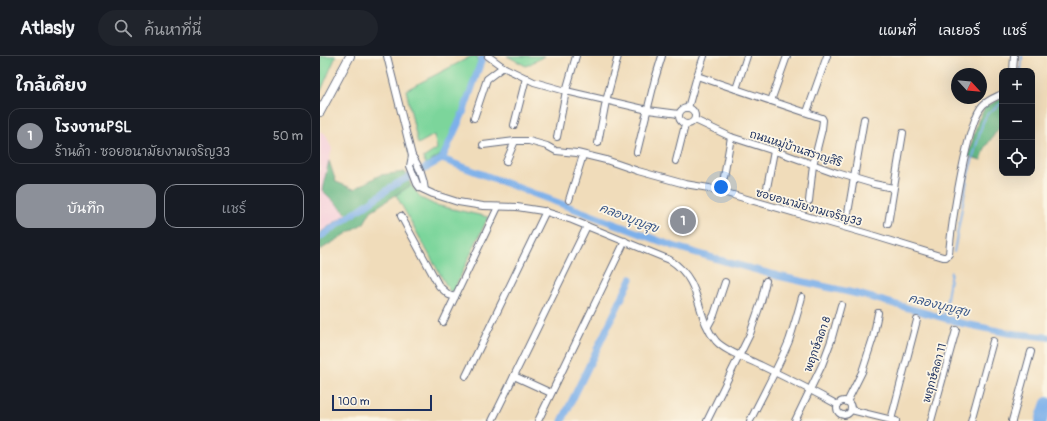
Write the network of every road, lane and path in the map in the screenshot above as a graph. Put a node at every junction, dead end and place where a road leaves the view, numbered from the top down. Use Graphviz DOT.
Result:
graph roads {
  1 [pos="350,56"];
  2 [pos="387,56"];
  3 [pos="488,56"];
  4 [pos="576,56"];
  5 [pos="618,56"];
  6 [pos="662,56"];
  7 [pos="704,56"];
  8 [pos="748,56"];
  9 [pos="788,56"];
  10 [pos="827,56"];
  11 [pos="1014,56"];
  12 [pos="503,67"];
  13 [pos="1013,68"];
  14 [pos="697,76"];
  15 [pos="526,78"];
  16 [pos="736,89"];
  17 [pos="566,92"];
  18 [pos="999,96"];
  19 [pos="771,100"];
  20 [pos="606,101"];
  21 [pos="688,108"];
  22 [pos="648,110"];
  23 [pos="320,112"];
  24 [pos="807,112"];
  25 [pos="679,114"];
  26 [pos="474,118"];
  27 [pos="694,120"];
  28 [pos="864,120"];
  29 [pos="514,125"];
  30 [pos="685,125"];
  31 [pos="903,133"];
  32 [pos="731,137"];
  33 [pos="557,138"];
  34 [pos="515,141"];
  35 [pos="598,143"];
  36 [pos="483,145"];
  37 [pos="774,151"];
  38 [pos="637,152"];
  39 [pos="583,155"];
  40 [pos="412,156"];
  41 [pos="676,161"];
  42 [pos="506,162"];
  43 [pos="813,165"];
  44 [pos="724,176"];
  45 [pos="853,177"];
  46 [pos="767,188"];
  47 [pos="893,188"];
  48 [pos="425,190"];
  49 [pos="569,200"];
  50 [pos="809,201"];
  51 [pos="498,207"];
  52 [pos="546,211"];
  53 [pos="848,213"];
  54 [pos="402,216"];
  55 [pos="888,224"];
  56 [pos="587,226"];
  57 [pos="625,241"];
  58 [pos="766,281"];
  59 [pos="725,282"];
  60 [pos="454,297"];
  61 [pos="802,297"];
  62 [pos="841,305"];
  63 [pos="878,313"];
  64 [pos="917,320"];
  65 [pos="443,322"];
  66 [pos="708,326"];
  67 [pos="956,330"];
  68 [pos="993,341"];
  69 [pos="1031,352"];
  70 [pos="741,356"];
  71 [pos="775,372"];
  72 [pos="466,376"];
  73 [pos="514,376"];
  74 [pos="810,389"];
  75 [pos="551,393"];
  76 [pos="847,402"];
  77 [pos="838,405"];
  78 [pos="851,410"];
  79 [pos="840,418"];
  80 [pos="893,420"];
  81 [pos="492,421"];
  82 [pos="538,421"];
  83 [pos="707,421"];
  84 [pos="750,421"];
  85 [pos="795,421"];
  86 [pos="931,421"];
  87 [pos="971,421"];
  88 [pos="1012,421"];
  1 -- 23 [label="main road"];
  2 -- 40 [label="street"];
  3 -- 12 [label="street"];
  4 -- 17 [label="street"];
  5 -- 20 [label="street"];
  6 -- 22 [label="street"];
  7 -- 14 [label="street"];
  8 -- 16 [label="street"];
  9 -- 19 [label="street"];
  10 -- 24 [label="street"];
  11 -- 13 [label="street"];
  12 -- 15 [label="street"];
  12 -- 26 [label="street"];
  14 -- 16 [label="street"];
  14 -- 21 [label="street"];
  15 -- 17 [label="street"];
  15 -- 29 [label="street"];
  16 -- 19 [label="street"];
  17 -- 20 [label="street"];
  17 -- 33 [label="street"];
  18 -- 39 [label="street, ซอยอนามัยงามเจริญ33"];
  19 -- 24 [label="street"];
  20 -- 22 [label="street"];
  20 -- 35 [label="street"];
  21 -- 25 [label="street"];
  21 -- 27 [label="street"];
  22 -- 25 [label="street"];
  22 -- 38 [label="street"];
  24 -- 43 [label="street"];
  25 -- 30 [label="street"];
  27 -- 30 [label="street"];
  27 -- 32 [label="street, ถนนหมู่บ้านสราญสิริ"];
  28 -- 45 [label="street"];
  30 -- 41 [label="street"];
  31 -- 47 [label="street"];
  32 -- 37 [label="street, ถนนหมู่บ้านสราญสิริ"];
  32 -- 44 [label="street"];
  34 -- 36 [label="street, ซอยอนามัยงามเจริญ33"];
  34 -- 39 [label="street, ซอยอนามัยงามเจริญ33"];
  34 -- 42 [label="street"];
  37 -- 43 [label="street, ถนนหมู่บ้านสราญสิริ"];
  37 -- 46 [label="street"];
  39 -- 49 [label="street"];
  40 -- 48 [label="street"];
  40 -- 48 [label="street"];
  43 -- 45 [label="street, ถนนหมู่บ้านสราญสิริ"];
  43 -- 50 [label="street"];
  45 -- 47 [label="street, ถนนหมู่บ้านสราญสิริ"];
  45 -- 53 [label="street"];
  47 -- 55 [label="street"];
  48 -- 51 [label="street"];
  51 -- 52 [label="street"];
  51 -- 60 [label="street"];
  52 -- 56 [label="street"];
  52 -- 72 [label="street"];
  54 -- 60 [label="street"];
  56 -- 57 [label="street"];
  56 -- 73 [label="street"];
  57 -- 66 [label="street"];
  57 -- 75 [label="street"];
  58 -- 70 [label="street"];
  59 -- 66 [label="street"];
  60 -- 65 [label="street"];
  61 -- 71 [label="street"];
  62 -- 74 [label="street, พฤกษ์ลดา 8"];
  63 -- 76 [label="street"];
  64 -- 80 [label="street"];
  66 -- 70 [label="street"];
  67 -- 86 [label="street, พฤกษ์ลดา 11"];
  68 -- 87 [label="street"];
  69 -- 88 [label="street"];
  70 -- 71 [label="street"];
  70 -- 83 [label="street"];
  71 -- 74 [label="street"];
  71 -- 84 [label="street"];
  73 -- 75 [label="street"];
  73 -- 81 [label="street"];
  74 -- 77 [label="street"];
  74 -- 85 [label="street, พฤกษ์ลดา 8"];
  75 -- 82 [label="street"];
  76 -- 77 [label="street"];
  76 -- 78 [label="street"];
  77 -- 79 [label="street"];
  78 -- 79 [label="street"];
  78 -- 80 [label="street"];
}
